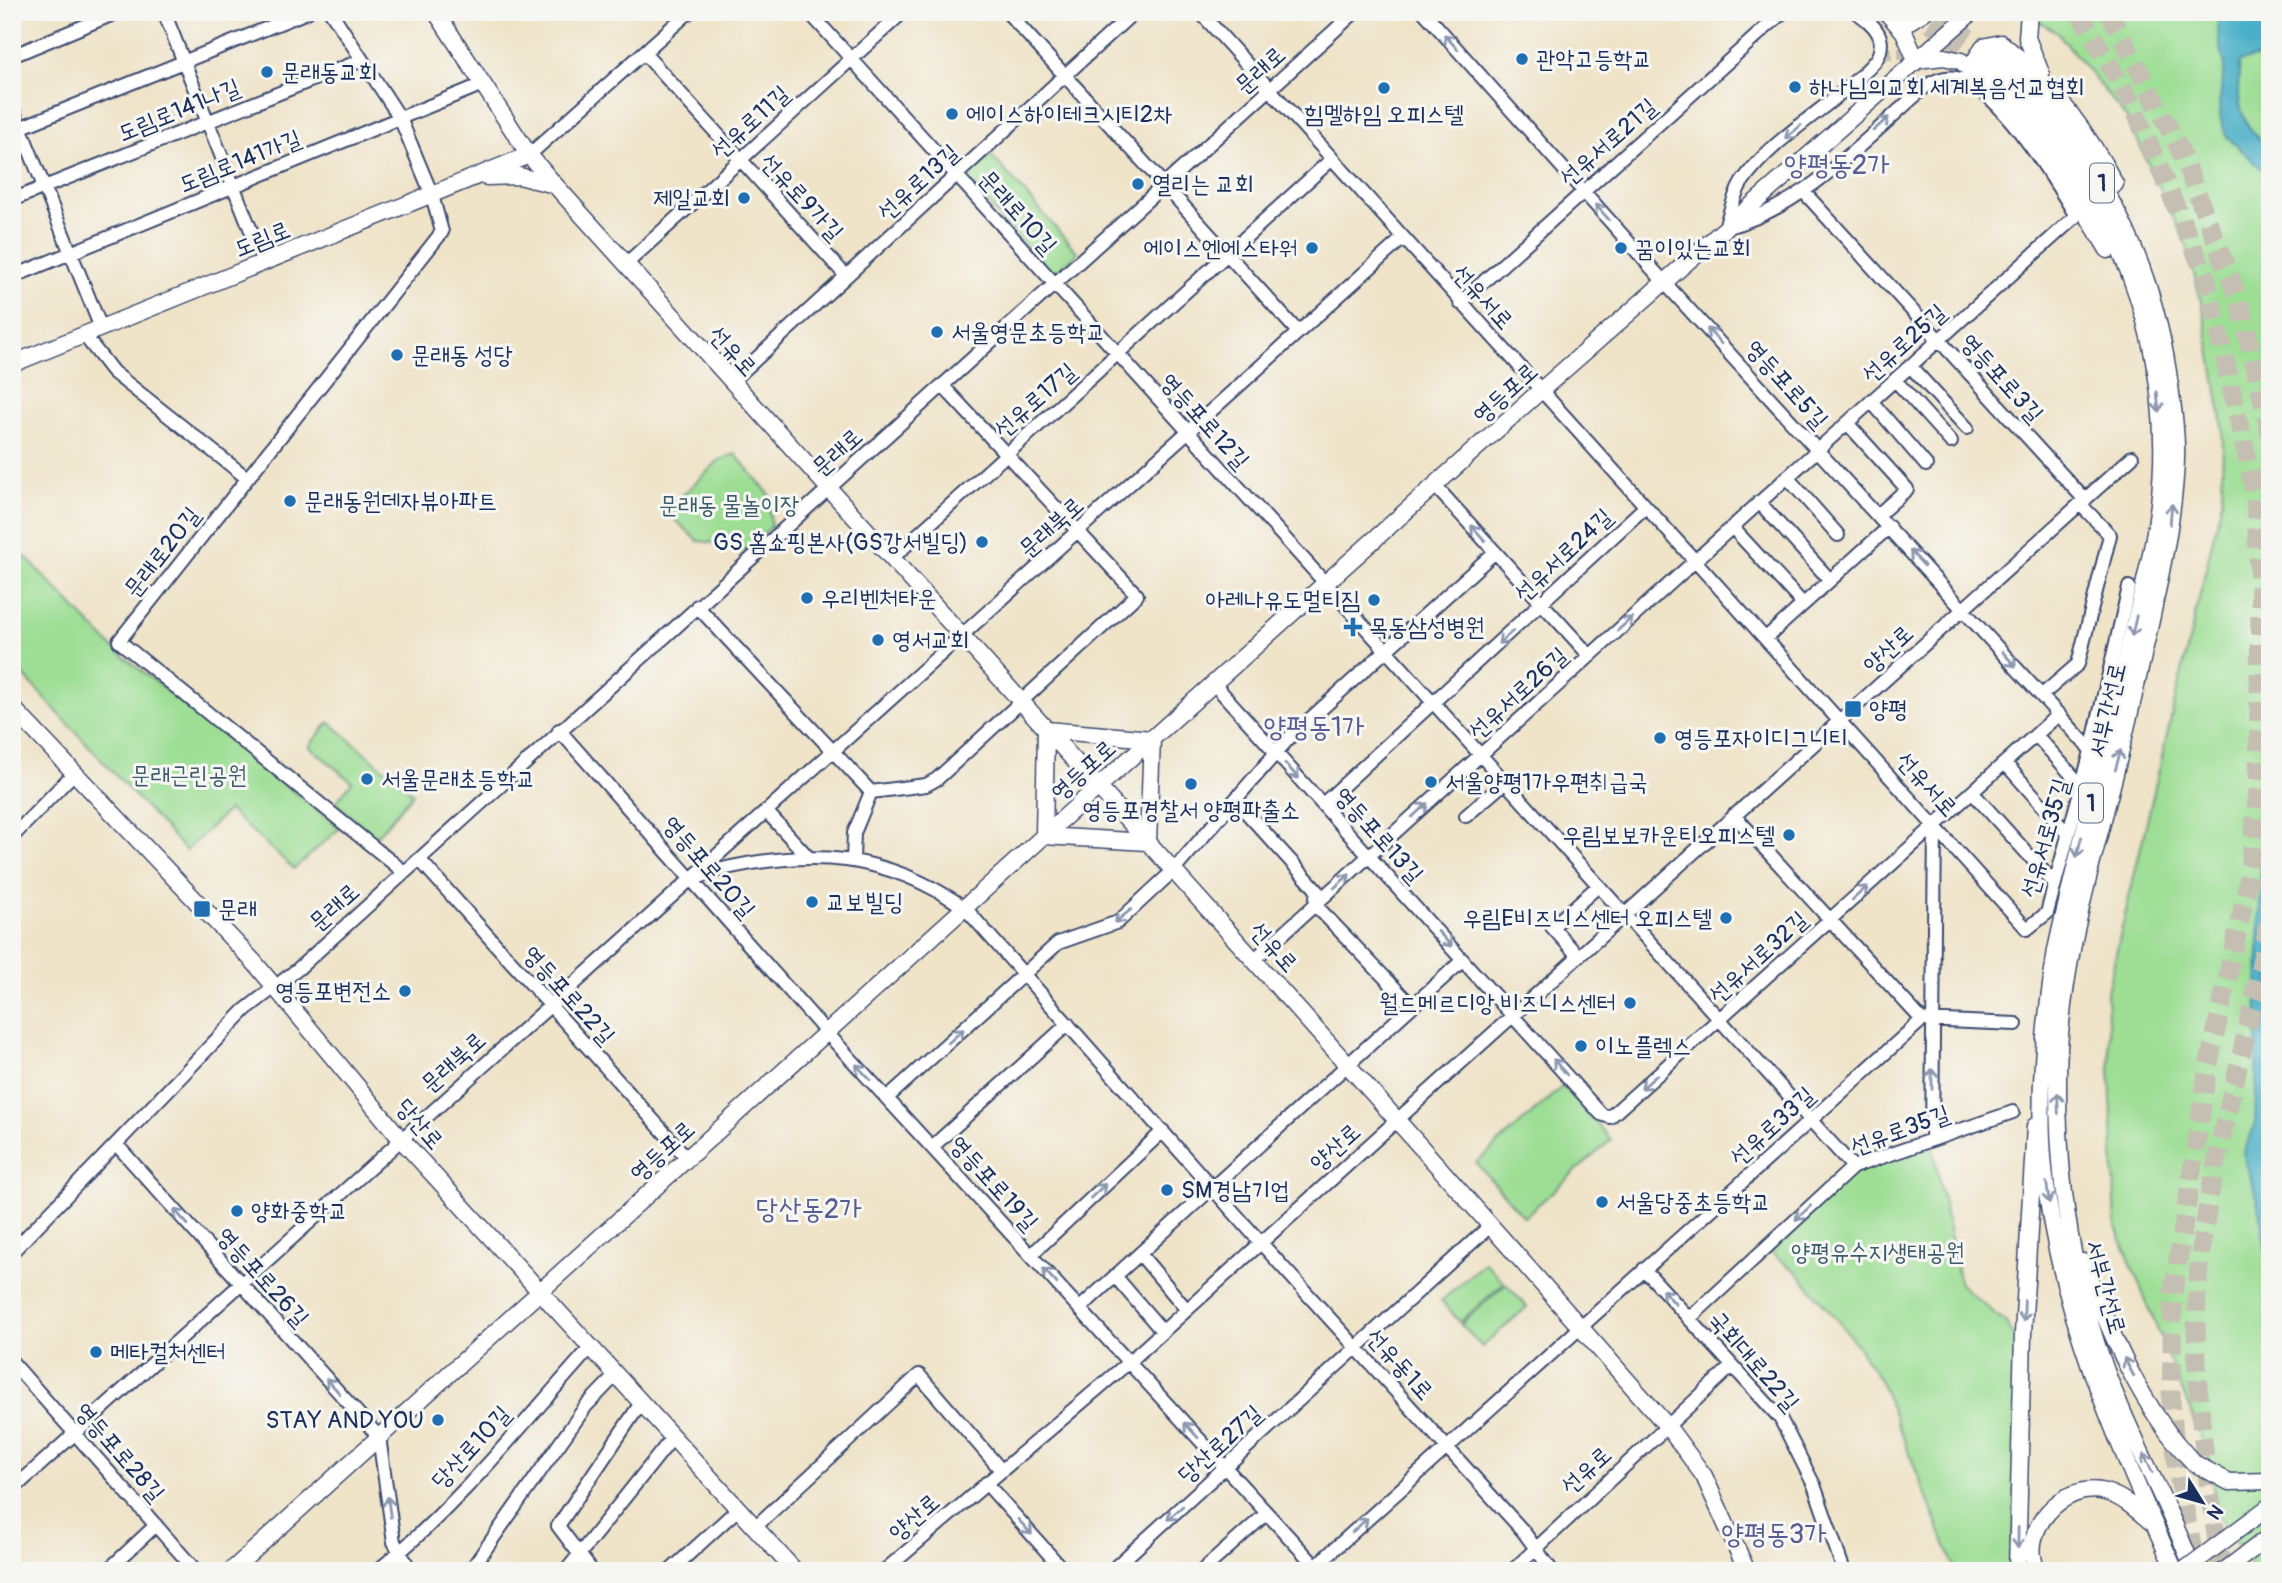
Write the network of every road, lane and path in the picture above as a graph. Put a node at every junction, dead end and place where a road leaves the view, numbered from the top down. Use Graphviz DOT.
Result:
graph roads {
  1 [pos="118,12"];
  2 [pos="164,12"];
  3 [pos="307,12"];
  4 [pos="331,12"];
  5 [pos="436,12"];
  6 [pos="689,12"];
  7 [pos="809,12"];
  8 [pos="903,12"];
  9 [pos="1007,12"];
  10 [pos="1134,12"];
  11 [pos="1200,12"];
  12 [pos="1355,12"];
  13 [pos="1424,12"];
  14 [pos="1783,12"];
  15 [pos="1856,12"];
  16 [pos="1887,12"];
  17 [pos="1924,12"];
  18 [pos="1972,12"];
  19 [pos="2029,12"];
  20 [pos="644,53"];
  21 [pos="12,56"];
  22 [pos="851,59"];
  23 [pos="362,60"];
  24 [pos="1916,60"];
  25 [pos="184,62"];
  26 [pos="1984,64"];
  27 [pos="1065,76"];
  28 [pos="483,84"];
  29 [pos="1269,90"];
  30 [pos="2053,93"];
  31 [pos="12,107"];
  32 [pos="400,118"];
  33 [pos="208,122"];
  34 [pos="16,129"];
  35 [pos="529,155"];
  36 [pos="1332,159"];
  37 [pos="740,160"];
  38 [pos="956,175"];
  39 [pos="474,178"];
  40 [pos="233,186"];
  41 [pos="555,186"];
  42 [pos="45,187"];
  43 [pos="1163,187"];
  44 [pos="1803,191"];
  45 [pos="1584,192"];
  46 [pos="432,195"];
  47 [pos="12,200"];
  48 [pos="1725,228"];
  49 [pos="1402,239"];
  50 [pos="71,253"];
  51 [pos="1225,254"];
  52 [pos="264,263"];
  53 [pos="626,264"];
  54 [pos="12,276"];
  55 [pos="846,276"];
  56 [pos="1664,282"];
  57 [pos="1054,284"];
  58 [pos="1460,303"];
  59 [pos="101,328"];
  60 [pos="1298,332"];
  61 [pos="84,335"];
  62 [pos="1939,340"];
  63 [pos="2158,344"];
  64 [pos="1116,353"];
  65 [pos="12,364"];
  66 [pos="1910,366"];
  67 [pos="1895,380"];
  68 [pos="731,382"];
  69 [pos="942,385"];
  70 [pos="1539,392"];
  71 [pos="1871,401"];
  72 [pos="1847,423"];
  73 [pos="1967,428"];
  74 [pos="1187,431"];
  75 [pos="1951,442"];
  76 [pos="1818,449"];
  77 [pos="1006,454"];
  78 [pos="2132,457"];
  79 [pos="1926,465"];
  80 [pos="1787,477"];
  81 [pos="247,478"];
  82 [pos="1436,487"];
  83 [pos="827,489"];
  84 [pos="1759,502"];
  85 [pos="2083,502"];
  86 [pos="1645,507"];
  87 [pos="1878,515"];
  88 [pos="1732,527"];
  89 [pos="1889,527"];
  90 [pos="1077,531"];
  91 [pos="1838,535"];
  92 [pos="1495,552"];
  93 [pos="891,559"];
  94 [pos="1694,561"];
  95 [pos="1830,580"];
  96 [pos="1325,585"];
  97 [pos="2129,587"];
  98 [pos="1541,602"];
  99 [pos="1803,604"];
  100 [pos="697,606"];
  101 [pos="1964,608"];
  102 [pos="961,637"];
  103 [pos="1766,638"];
  104 [pos="1384,650"];
  105 [pos="1590,656"];
  106 [pos="1214,684"];
  107 [pos="2042,695"];
  108 [pos="1020,701"];
  109 [pos="1432,704"];
  110 [pos="12,707"];
  111 [pos="2059,714"];
  112 [pos="1841,721"];
  113 [pos="558,730"];
  114 [pos="1046,730"];
  115 [pos="2036,734"];
  116 [pos="1152,739"];
  117 [pos="2090,748"];
  118 [pos="831,753"];
  119 [pos="1276,753"];
  120 [pos="1480,756"];
  121 [pos="2005,763"];
  122 [pos="73,774"];
  123 [pos="1504,783"];
  124 [pos="2079,783"];
  125 [pos="1098,787"];
  126 [pos="871,792"];
  127 [pos="1972,792"];
  128 [pos="1235,800"];
  129 [pos="1323,804"];
  130 [pos="766,811"];
  131 [pos="1734,815"];
  132 [pos="1466,816"];
  133 [pos="1935,825"];
  134 [pos="2066,832"];
  135 [pos="1044,836"];
  136 [pos="12,837"];
  137 [pos="1148,842"];
  138 [pos="1370,856"];
  139 [pos="809,858"];
  140 [pos="419,859"];
  141 [pos="853,860"];
  142 [pos="1174,870"];
  143 [pos="404,872"];
  144 [pos="690,878"];
  145 [pos="2053,882"];
  146 [pos="1597,887"];
  147 [pos="1315,905"];
  148 [pos="965,908"];
  149 [pos="1623,915"];
  150 [pos="1829,921"];
  151 [pos="2027,929"];
  152 [pos="1578,956"];
  153 [pos="1255,959"];
  154 [pos="1464,960"];
  155 [pos="1023,975"];
  156 [pos="275,986"];
  157 [pos="549,1004"];
  158 [pos="1412,1006"];
  159 [pos="1513,1014"];
  160 [pos="1928,1020"];
  161 [pos="1719,1021"];
  162 [pos="1068,1024"];
  163 [pos="2016,1024"];
  164 [pos="827,1032"];
  165 [pos="1348,1065"];
  166 [pos="2042,1082"];
  167 [pos="887,1098"];
  168 [pos="2013,1112"];
  169 [pos="1396,1120"];
  170 [pos="1810,1120"];
  171 [pos="1163,1131"];
  172 [pos="400,1138"];
  173 [pos="1932,1139"];
  174 [pos="116,1144"];
  175 [pos="932,1147"];
  176 [pos="688,1159"];
  177 [pos="1853,1167"];
  178 [pos="2062,1180"];
  179 [pos="1213,1188"];
  180 [pos="1490,1226"];
  181 [pos="1261,1243"];
  182 [pos="12,1252"];
  183 [pos="1140,1254"];
  184 [pos="1031,1255"];
  185 [pos="1643,1269"];
  186 [pos="1115,1276"];
  187 [pos="241,1283"];
  188 [pos="540,1291"];
  189 [pos="1080,1308"];
  190 [pos="1186,1310"];
  191 [pos="1689,1319"];
  192 [pos="1579,1326"];
  193 [pos="1163,1332"];
  194 [pos="591,1347"];
  195 [pos="1357,1348"];
  196 [pos="12,1362"];
  197 [pos="1129,1362"];
  198 [pos="1732,1366"];
  199 [pos="617,1375"];
  200 [pos="641,1403"];
  201 [pos="1668,1427"];
  202 [pos="76,1432"];
  203 [pos="379,1437"];
  204 [pos="673,1437"];
  205 [pos="1446,1446"];
  206 [pos="1226,1468"];
  207 [pos="1001,1470"];
  208 [pos="2270,1481"];
  209 [pos="986,1483"];
  210 [pos="12,1490"];
  211 [pos="2270,1506"];
  212 [pos="738,1509"];
  213 [pos="1268,1513"];
  214 [pos="2154,1524"];
  215 [pos="156,1525"];
  216 [pos="755,1527"];
  217 [pos="2270,1536"];
  218 [pos="1537,1548"];
  219 [pos="400,1552"];
  220 [pos="578,1555"];
  221 [pos="2236,1563"];
  222 [pos="788,1569"];
  223 [pos="1315,1569"];
  224 [pos="1202,1570"];
  225 [pos="107,1571"];
  226 [pos="196,1571"];
  227 [pos="231,1571"];
  228 [pos="377,1571"];
  229 [pos="411,1571"];
  230 [pos="470,1571"];
  231 [pos="566,1571"];
  232 [pos="592,1571"];
  233 [pos="670,1571"];
  234 [pos="884,1571"];
  235 [pos="1064,1571"];
  236 [pos="1111,1571"];
  237 [pos="1512,1571"];
  238 [pos="1552,1571"];
  239 [pos="1747,1571"];
  240 [pos="1844,1571"];
  241 [pos="2017,1571"];
  242 [pos="2039,1571"];
  243 [pos="2175,1571"];
  244 [pos="2183,1571"];
  245 [pos="2194,1571"];
  1 -- 21 [label="street"];
  2 -- 25 [label="street"];
  3 -- 25 [label="street"];
  4 -- 23 [label="street"];
  5 -- 28 [label="main road, 선유로"];
  6 -- 20 [label="street"];
  7 -- 22 [label="street, 문래로10길"];
  8 -- 22 [label="street, 선유로11길"];
  9 -- 27 [label="street"];
  10 -- 27 [label="street, 선유로13길"];
  11 -- 29 [label="street, 선유서로"];
  12 -- 29 [label="street, 문래로"];
  45 -- 13 [label="street, 영등포로5길, one-way"];
  14 -- 45 [label="street, 선유서로21길"];
  15 -- 48 [label="street, one-way"];
  16 -- 17 [label="main road"];
  16 -- 24 [label="main road"];
  18 -- 24 [label="main road, 영등포로"];
  19 -- 30 [label="main road"];
  20 -- 35 [label="street"];
  20 -- 37 [label="street, 선유로9가길"];
  22 -- 37 [label="street, 선유로11길"];
  22 -- 38 [label="street, 문래로10길"];
  23 -- 32 [label="street"];
  23 -- 33 [label="street, 도림로141나길"];
  24 -- 26 [label="main road"];
  24 -- 48 [label="main road, 영등포로"];
  25 -- 33 [label="street"];
  25 -- 34 [label="street"];
  26 -- 30 [label="main road"];
  26 -- 63 [label="main road"];
  26 -- 63 [label="main road, 서부간선로 / 1"];
  27 -- 38 [label="street, 선유로13길"];
  27 -- 43 [label="street"];
  28 -- 32 [label="street, 도림로141가길"];
  28 -- 35 [label="main road, 선유로"];
  29 -- 36 [label="street, 선유서로"];
  29 -- 43 [label="street, 문래로"];
  30 -- 63 [label="main road"];
  31 -- 34 [label="street"];
  32 -- 40 [label="street, 도림로141가길"];
  32 -- 46 [label="street"];
  33 -- 40 [label="street"];
  33 -- 42 [label="street, 도림로141나길"];
  34 -- 42 [label="street"];
  35 -- 39 [label="main road, 도림로"];
  35 -- 41 [label="main road, 선유로"];
  36 -- 49 [label="street, 선유서로"];
  36 -- 51 [label="street, 선유로17길"];
  37 -- 53 [label="street, 선유로11길"];
  37 -- 55 [label="street, 선유로9가길"];
  38 -- 55 [label="street, 선유로13길"];
  38 -- 57 [label="street, 문래로10길"];
  39 -- 41 [label="main road"];
  39 -- 46 [label="main road, 도림로"];
  40 -- 50 [label="street, 도림로141가길"];
  40 -- 52 [label="street"];
  41 -- 53 [label="main road, 선유로"];
  42 -- 47 [label="street, 도림로141나길"];
  42 -- 50 [label="street"];
  43 -- 51 [label="street"];
  43 -- 57 [label="street, 문래로"];
  44 -- 48 [label="street"];
  44 -- 62 [label="street, 영등포로3길"];
  44 -- 62 [label="street, 선유로25길, one-way"];
  56 -- 45 [label="street, 영등포로5길, one-way"];
  45 -- 58 [label="street, 선유서로21길"];
  46 -- 52 [label="main road, 도림로"];
  46 -- 81 [label="street, 문래로20길"];
  48 -- 56 [label="main road, 영등포로"];
  49 -- 58 [label="street, 선유서로"];
  49 -- 60 [label="street, 문래북로"];
  50 -- 54 [label="street, 도림로141가길"];
  50 -- 59 [label="street"];
  51 -- 60 [label="street"];
  51 -- 64 [label="street, 선유로17길"];
  52 -- 59 [label="main road, 도림로"];
  53 -- 68 [label="main road, 선유로"];
  55 -- 68 [label="street, 선유로13길"];
  56 -- 70 [label="main road, 영등포로"];
  76 -- 56 [label="street, 영등포로5길, one-way"];
  57 -- 64 [label="street, 영등포로12길"];
  57 -- 69 [label="street, 문래로"];
  58 -- 70 [label="street, 선유서로"];
  59 -- 61 [label="main road, 도림로"];
  60 -- 74 [label="street, 문래북로"];
  61 -- 65 [label="main road, 도림로"];
  61 -- 81 [label="street"];
  62 -- 66 [label="street, 선유로25길"];
  62 -- 85 [label="street, 영등포로3길"];
  63 -- 166 [label="main road, 서부간선로 / 1, one-way"];
  178 -- 63 [label="main road, 서부간선로 / 1, one-way"];
  64 -- 74 [label="street, 영등포로12길"];
  64 -- 77 [label="street, 선유로17길"];
  66 -- 67 [label="street, 선유로25길"];
  66 -- 73 [label="street"];
  67 -- 71 [label="street, 선유로25길"];
  67 -- 75 [label="street"];
  68 -- 83 [label="main road, 선유로"];
  69 -- 77 [label="street"];
  69 -- 83 [label="street, 문래로"];
  70 -- 82 [label="main road, 영등포로"];
  70 -- 86 [label="street, 선유서로"];
  71 -- 72 [label="street, 선유로25길"];
  71 -- 79 [label="street"];
  72 -- 76 [label="street, 선유로25길"];
  72 -- 87 [label="street"];
  74 -- 90 [label="street, 문래북로"];
  74 -- 96 [label="street, 영등포로12길"];
  76 -- 80 [label="street, 선유로25길"];
  76 -- 87 [label="street, 영등포로5길"];
  77 -- 90 [label="street"];
  77 -- 93 [label="street, 선유로17길"];
  78 -- 85 [label="street, 양산로"];
  80 -- 84 [label="street, 선유로25길"];
  80 -- 91 [label="street"];
  81 -- 143 [label="street, 문래로20길"];
  92 -- 82 [label="street, one-way"];
  82 -- 96 [label="main road, 영등포로"];
  83 -- 93 [label="main road, 선유로"];
  83 -- 100 [label="street, 문래로"];
  84 -- 88 [label="street, 선유로25길"];
  84 -- 95 [label="street"];
  85 -- 101 [label="street, 양산로"];
  85 -- 107 [label="street, 영등포로3길"];
  86 -- 94 [label="street, 선유서로"];
  86 -- 98 [label="street, 선유서로24길"];
  87 -- 89 [label="street, 영등포로5길"];
  88 -- 94 [label="street, 선유로25길"];
  88 -- 99 [label="street"];
  89 -- 95 [label="street"];
  101 -- 89 [label="street, 영등포로5길, one-way"];
  90 -- 102 [label="street, 문래북로"];
  90 -- 108 [label="street"];
  92 -- 98 [label="street"];
  92 -- 104 [label="street"];
  93 -- 102 [label="main road, 선유로"];
  94 -- 103 [label="street, 선유서로"];
  105 -- 94 [label="street, 선유서로26길, one-way"];
  95 -- 99 [label="street"];
  96 -- 104 [label="street, 영등포로12길"];
  96 -- 106 [label="main road, 영등포로"];
  97 -- 117 [label="street, 선유서로35길"];
  98 -- 105 [label="street"];
  98 -- 109 [label="street, 선유서로24길, one-way"];
  99 -- 103 [label="street"];
  100 -- 113 [label="street, 문래로"];
  100 -- 118 [label="street"];
  101 -- 107 [label="street, 영등포로5길, one-way"];
  101 -- 112 [label="street, 양산로"];
  102 -- 108 [label="main road, 선유로"];
  102 -- 118 [label="street, 문래북로"];
  103 -- 112 [label="street, 선유서로"];
  104 -- 109 [label="street, 영등포로12길"];
  104 -- 119 [label="street"];
  105 -- 120 [label="street, 선유서로26길"];
  106 -- 116 [label="main road, 영등포로"];
  106 -- 119 [label="street, 영등포로13길"];
  107 -- 111 [label="street, 영등포로5길"];
  108 -- 114 [label="main road, 선유로"];
  108 -- 126 [label="street"];
  109 -- 120 [label="street, 영등포로12길"];
  109 -- 129 [label="street, 선유서로24길"];
  110 -- 122 [label="main road, 당산로"];
  111 -- 115 [label="street, 선유서로32길"];
  111 -- 117 [label="street, 영등포로5길"];
  112 -- 131 [label="street, 양산로"];
  112 -- 133 [label="street, 선유서로"];
  113 -- 140 [label="street, 문래로"];
  113 -- 144 [label="street, 영등포로20길"];
  114 -- 116 [label="main road"];
  114 -- 125 [label="main road, 선유로"];
  114 -- 135 [label="main road"];
  115 -- 121 [label="street, 선유서로32길"];
  115 -- 124 [label="street"];
  116 -- 125 [label="main road, 영등포로"];
  116 -- 137 [label="main road"];
  117 -- 124 [label="street, 선유서로35길"];
  118 -- 126 [label="street"];
  118 -- 130 [label="street, 문래북로"];
  119 -- 128 [label="street"];
  119 -- 129 [label="street, 영등포로13길, one-way"];
  120 -- 123 [label="street, 영등포로12길"];
  138 -- 120 [label="street, 선유서로26길, one-way"];
  121 -- 127 [label="street, 선유서로32길"];
  121 -- 134 [label="street"];
  122 -- 136 [label="street"];
  122 -- 156 [label="main road, 당산로"];
  123 -- 132 [label="street"];
  123 -- 146 [label="street, 영등포로12길"];
  124 -- 134 [label="street, 선유서로35길"];
  125 -- 135 [label="main road, 영등포로"];
  125 -- 137 [label="main road, 선유로"];
  126 -- 141 [label="street"];
  127 -- 133 [label="street, 선유서로32길"];
  127 -- 145 [label="street"];
  128 -- 142 [label="street"];
  128 -- 147 [label="street"];
  129 -- 138 [label="street, 영등포로13길"];
  130 -- 139 [label="street"];
  130 -- 144 [label="street, 문래북로"];
  131 -- 149 [label="street, 양산로"];
  131 -- 150 [label="street"];
  150 -- 133 [label="street, 선유서로32길, one-way"];
  133 -- 151 [label="street, 선유서로"];
  133 -- 160 [label="street"];
  134 -- 145 [label="street, 선유서로35길"];
  135 -- 137 [label="main road"];
  135 -- 148 [label="main road, 영등포로"];
  137 -- 142 [label="main road, 선유로"];
  147 -- 138 [label="street, one-way"];
  138 -- 154 [label="street, 영등포로13길, one-way"];
  139 -- 141 [label="street, 선유동1로"];
  139 -- 144 [label="street, 선유동1로"];
  140 -- 143 [label="street, 문래로"];
  140 -- 157 [label="street, 영등포로22길"];
  141 -- 148 [label="street, 선유동1로"];
  142 -- 153 [label="main road, 선유로"];
  142 -- 155 [label="street, one-way"];
  143 -- 156 [label="street, 문래로"];
  144 -- 157 [label="street, 문래북로"];
  144 -- 164 [label="street, 영등포로20길"];
  145 -- 151 [label="street, 선유서로35길"];
  146 -- 149 [label="street, 영등포로12길"];
  146 -- 152 [label="street"];
  147 -- 153 [label="street"];
  147 -- 158 [label="street"];
  148 -- 155 [label="street, 선유동1로"];
  148 -- 164 [label="main road, 영등포로"];
  149 -- 152 [label="street, 양산로"];
  149 -- 161 [label="street, 영등포로12길"];
  150 -- 160 [label="street"];
  150 -- 161 [label="street, 선유서로32길"];
  152 -- 159 [label="street, 양산로"];
  153 -- 165 [label="main road, 선유로"];
  154 -- 158 [label="street"];
  154 -- 159 [label="street, 영등포로13길"];
  155 -- 162 [label="street, 선유동1로"];
  167 -- 155 [label="street, one-way"];
  156 -- 172 [label="main road, 당산로"];
  156 -- 174 [label="street, 문래로"];
  157 -- 172 [label="street, 문래북로"];
  157 -- 176 [label="street, 영등포로22길"];
  158 -- 165 [label="street"];
  161 -- 159 [label="street, 선유서로32길, one-way"];
  159 -- 169 [label="street, 양산로"];
  160 -- 163 [label="street"];
  160 -- 170 [label="street, 선유로33길"];
  173 -- 160 [label="street, one-way"];
  161 -- 170 [label="street, 영등포로12길"];
  162 -- 171 [label="street, 선유동1로"];
  162 -- 175 [label="street"];
  167 -- 164 [label="street, 영등포로19길, one-way"];
  164 -- 176 [label="main road, 영등포로"];
  165 -- 169 [label="main road, 선유로"];
  165 -- 179 [label="street"];
  166 -- 214 [label="main road, 서부간선로 / 1, one-way"];
  166 -- 241 [label="main road, one-way"];
  167 -- 175 [label="street, 영등포로19길"];
  168 -- 173 [label="street, 선유로35길"];
  169 -- 180 [label="main road, 선유로"];
  169 -- 181 [label="street, 양산로"];
  170 -- 177 [label="street, 영등포로12길"];
  170 -- 185 [label="street, 선유로33길"];
  171 -- 179 [label="street, 선유동1로"];
  184 -- 171 [label="street, one-way"];
  172 -- 187 [label="street, 문래북로"];
  172 -- 188 [label="main road, 당산로"];
  173 -- 177 [label="street, 선유로35길"];
  174 -- 182 [label="street, 문래로"];
  187 -- 174 [label="street, 영등포로26길, one-way"];
  175 -- 184 [label="street, 영등포로19길"];
  176 -- 188 [label="main road, 영등포로"];
  177 -- 191 [label="street, 선유로35길, one-way"];
  208 -- 178 [label="main road, one-way, bridge"];
  245 -- 178 [label="main road, 서부간선로 / 1, one-way"];
  179 -- 181 [label="street, 선유동1로"];
  179 -- 183 [label="street"];
  180 -- 192 [label="main road, 선유로"];
  180 -- 195 [label="street"];
  181 -- 190 [label="street, 양산로"];
  181 -- 195 [label="street, 선유동1로"];
  183 -- 186 [label="street"];
  183 -- 190 [label="street"];
  189 -- 184 [label="street, 영등포로19길, one-way"];
  191 -- 185 [label="street, 국회대로22길, one-way"];
  185 -- 192 [label="street, 선유로33길"];
  186 -- 189 [label="street"];
  186 -- 193 [label="street"];
  187 -- 202 [label="street, 문래북로"];
  203 -- 187 [label="street, 영등포로26길, one-way"];
  188 -- 194 [label="main road, 당산로"];
  188 -- 203 [label="main road, 영등포로"];
  189 -- 197 [label="street, 영등포로19길"];
  190 -- 193 [label="street, 양산로"];
  191 -- 198 [label="street, 국회대로22길"];
  192 -- 201 [label="main road, 선유로"];
  192 -- 205 [label="street"];
  193 -- 197 [label="street, 양산로"];
  194 -- 199 [label="main road, 당산로"];
  194 -- 219 [label="street, 당산로10길"];
  195 -- 205 [label="street, 선유동1로"];
  195 -- 206 [label="street, 당산로27길"];
  196 -- 202 [label="street, 영등포로28길"];
  206 -- 197 [label="street, 영등포로19길, one-way"];
  197 -- 207 [label="street, 양산로"];
  198 -- 201 [label="street, 선유로"];
  198 -- 240 [label="street, 국회대로22길"];
  199 -- 200 [label="main road, 당산로"];
  199 -- 230 [label="street"];
  200 -- 204 [label="main road, 당산로"];
  200 -- 220 [label="street"];
  201 -- 218 [label="street, 선유로"];
  201 -- 239 [label="main road, 선유로"];
  202 -- 210 [label="street, 문래북로"];
  202 -- 215 [label="street, 영등포로28길"];
  219 -- 203 [label="street, one-way"];
  203 -- 227 [label="main road, 영등포로"];
  204 -- 212 [label="main road, 당산로"];
  204 -- 220 [label="street"];
  205 -- 218 [label="street, 선유동1로"];
  223 -- 205 [label="street, one-way"];
  206 -- 213 [label="street, 영등포로19길"];
  206 -- 236 [label="street, 당산로27길, one-way"];
  207 -- 209 [label="street, 양산로"];
  207 -- 216 [label="street"];
  209 -- 234 [label="street, 양산로"];
  209 -- 235 [label="street, one-way"];
  211 -- 244 [label="main road, bridge"];
  212 -- 216 [label="main road, 당산로"];
  212 -- 233 [label="street"];
  213 -- 223 [label="street, 영등포로19길"];
  213 -- 224 [label="street"];
  214 -- 242 [label="main road"];
  214 -- 243 [label="main road, 서부간선로 / 1"];
  215 -- 225 [label="street"];
  215 -- 226 [label="street, 영등포로28길"];
  216 -- 222 [label="main road, 당산로"];
  217 -- 221 [label="main road"];
  218 -- 237 [label="street, 선유로"];
  218 -- 238 [label="street, 선유동1로"];
  219 -- 228 [label="street, 당산로10길"];
  219 -- 229 [label="street"];
  220 -- 231 [label="street"];
  220 -- 232 [label="street"];
}
